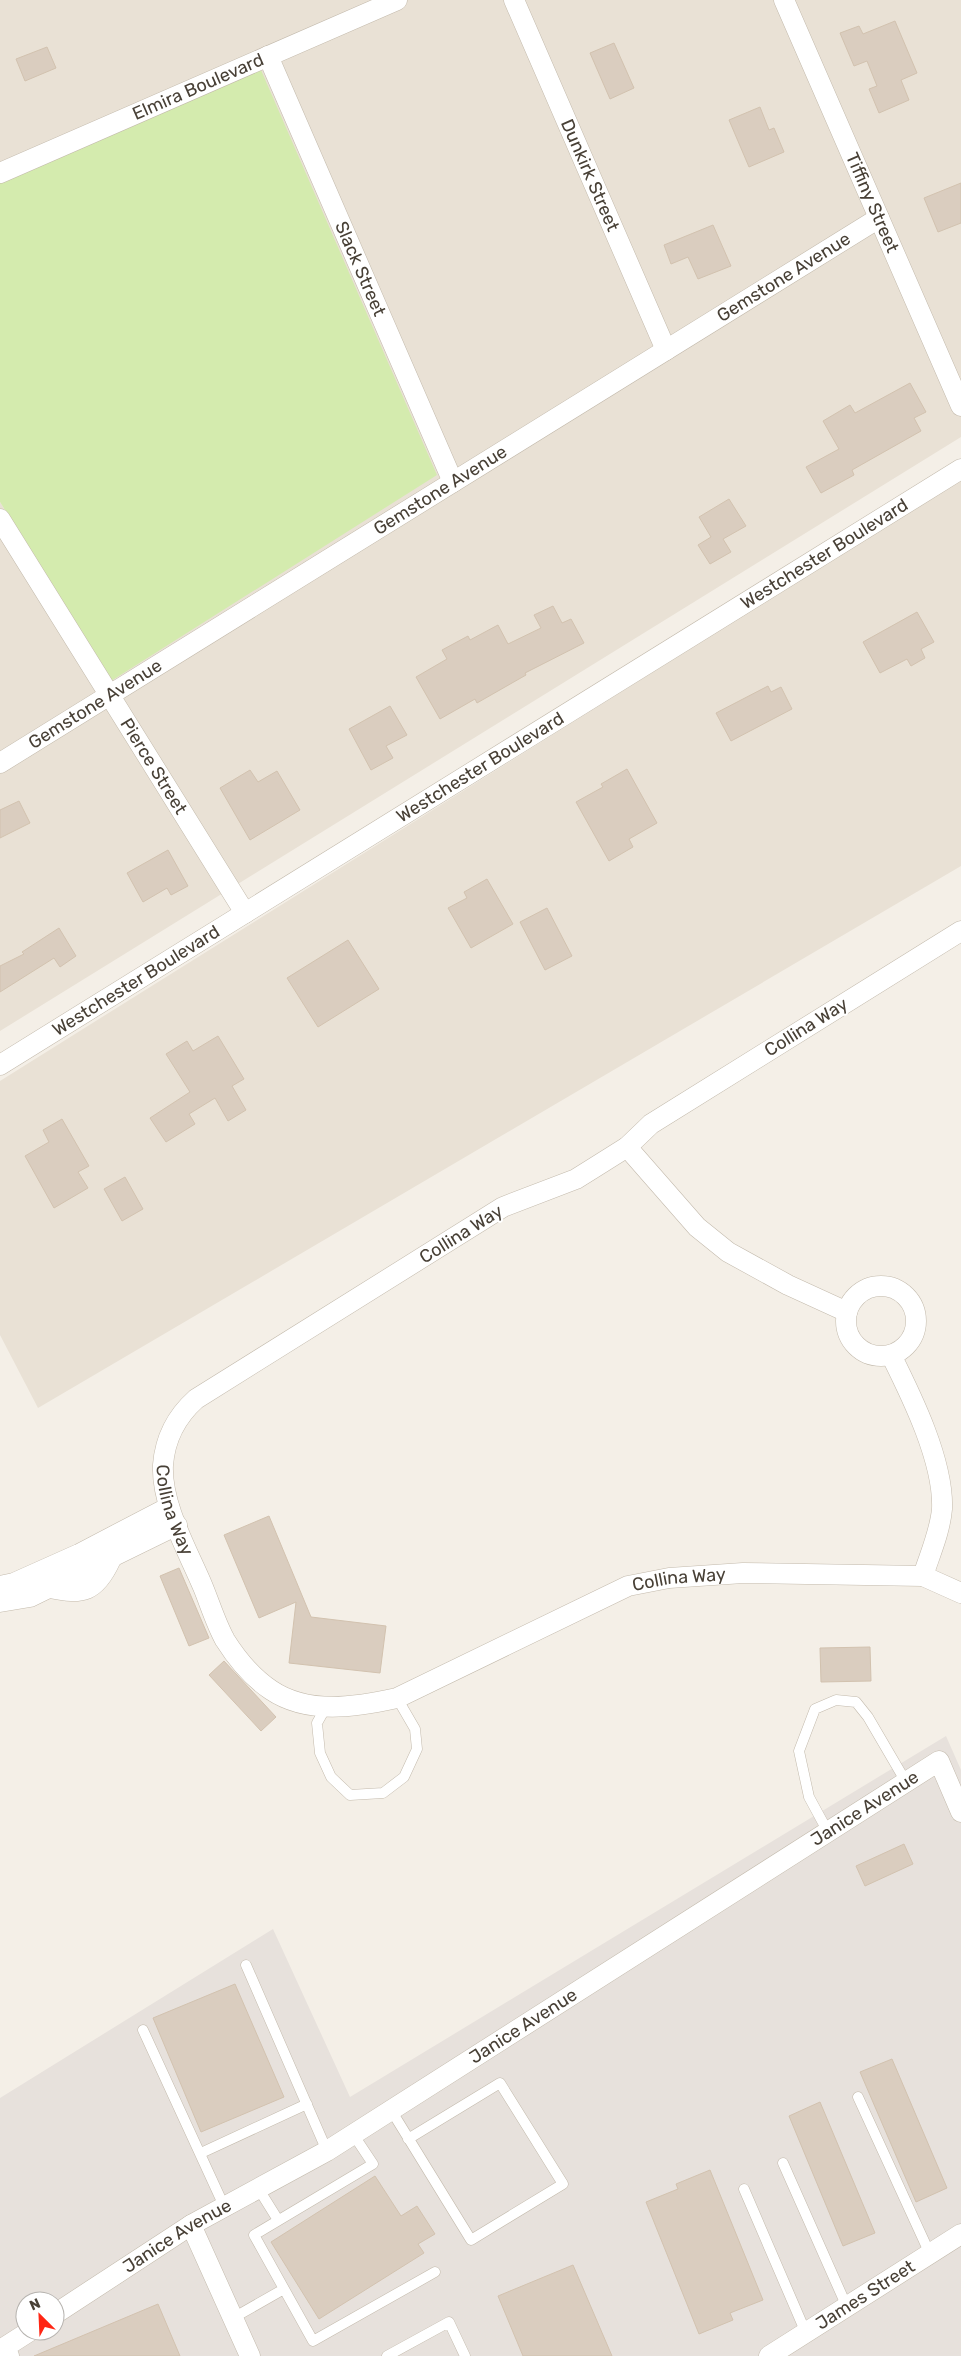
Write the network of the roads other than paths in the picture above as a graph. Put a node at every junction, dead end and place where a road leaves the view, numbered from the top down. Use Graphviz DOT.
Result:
graph roads {
  1 [pos="397,0"];
  2 [pos="514,0"];
  3 [pos="784,0"];
  4 [pos="268,56"];
  5 [pos="0,173"];
  6 [pos="879,218"];
  7 [pos="666,350"];
  8 [pos="961,406"];
  9 [pos="961,469"];
  10 [pos="453,482"];
  11 [pos="0,519"];
  12 [pos="110,695"];
  13 [pos="0,763"];
  14 [pos="245,913"];
  15 [pos="961,931"];
  16 [pos="0,1065"];
  17 [pos="627,1147"];
  18 [pos="846,1312"];
  19 [pos="890,1355"];
  20 [pos="173,1516"];
  21 [pos="118,1548"];
  22 [pos="924,1576"];
  23 [pos="0,1586"];
  24 [pos="961,1592"];
  25 [pos="0,1602"];
  26 [pos="397,1698"];
  27 [pos="326,1707"];
  28 [pos="906,1782"];
  29 [pos="961,1812"];
  30 [pos="828,1832"];
  31 [pos="246,1965"];
  32 [pos="143,2030"];
  33 [pos="858,2097"];
  34 [pos="307,2104"];
  35 [pos="391,2110"];
  36 [pos="353,2134"];
  37 [pos="408,2139"];
  38 [pos="327,2151"];
  39 [pos="201,2153"];
  40 [pos="783,2163"];
  41 [pos="258,2188"];
  42 [pos="744,2188"];
  43 [pos="224,2206"];
  44 [pos="278,2220"];
  45 [pos="191,2225"];
  46 [pos="961,2234"];
  47 [pos="930,2254"];
  48 [pos="434,2272"];
  49 [pos="284,2289"];
  50 [pos="65,2307"];
  51 [pos="847,2307"];
  52 [pos="233,2318"];
  53 [pos="806,2333"];
  54 [pos="16,2341"];
  55 [pos="5,2349"];
  56 [pos="250,2356"];
  57 [pos="387,2356"];
  58 [pos="465,2356"];
  59 [pos="769,2356"];
  1 -- 4 [label="street, Elmira Boulevard"];
  2 -- 7 [label="street, Dunkirk Street"];
  3 -- 6 [label="street, Tiffiny Street"];
  4 -- 5 [label="street, Elmira Boulevard"];
  4 -- 10 [label="street, Slack Street"];
  6 -- 7 [label="street, Gemstone Avenue"];
  6 -- 8 [label="street, Tiffiny Street"];
  7 -- 10 [label="street, Gemstone Avenue"];
  9 -- 14 [label="street, Westchester Boulevard"];
  10 -- 12 [label="street, Gemstone Avenue"];
  11 -- 12 [label="street, Pierce Street"];
  12 -- 13 [label="street, Gemstone Avenue"];
  12 -- 14 [label="street, Pierce Street"];
  14 -- 16 [label="street, Westchester Boulevard"];
  15 -- 17 [label="street, Collina Way"];
  17 -- 18 [label="street"];
  17 -- 20 [label="street, Collina Way"];
  18 -- 19 [label="street"];
  18 -- 19 [label="street"];
  19 -- 22 [label="street"];
  20 -- 21 [label="street"];
  20 -- 27 [label="street, Collina Way"];
  21 -- 23 [label="street"];
  21 -- 25 [label="street"];
  22 -- 24 [label="street, Collina Way"];
  22 -- 26 [label="street, Collina Way"];
  26 -- 27 [label="street, Collina Way"];
  26 -- 27 [label="lane"];
  28 -- 29 [label="street, Janice Avenue"];
  28 -- 30 [label="street, Janice Avenue"];
  28 -- 30 [label="lane"];
  30 -- 35 [label="street, Janice Avenue"];
  31 -- 34 [label="lane"];
  32 -- 39 [label="lane"];
  33 -- 47 [label="lane"];
  34 -- 38 [label="lane"];
  34 -- 39 [label="lane"];
  35 -- 36 [label="street, Janice Avenue"];
  35 -- 37 [label="lane"];
  36 -- 38 [label="street, Janice Avenue"];
  36 -- 44 [label="lane"];
  37 -- 37 [label="lane"];
  38 -- 41 [label="street, Janice Avenue"];
  39 -- 43 [label="lane"];
  40 -- 51 [label="lane"];
  41 -- 43 [label="street, Janice Avenue"];
  41 -- 44 [label="lane"];
  42 -- 53 [label="lane"];
  43 -- 45 [label="street, Janice Avenue"];
  44 -- 49 [label="lane"];
  45 -- 50 [label="street, Janice Avenue"];
  45 -- 52 [label="street"];
  46 -- 47 [label="street, James Street"];
  47 -- 51 [label="street, James Street"];
  48 -- 49 [label="lane"];
  49 -- 52 [label="lane"];
  51 -- 53 [label="street, James Street"];
  52 -- 56 [label="street"];
  53 -- 59 [label="street, James Street"];
  54 -- 55 [label="street"];
  57 -- 58 [label="lane"];
}
